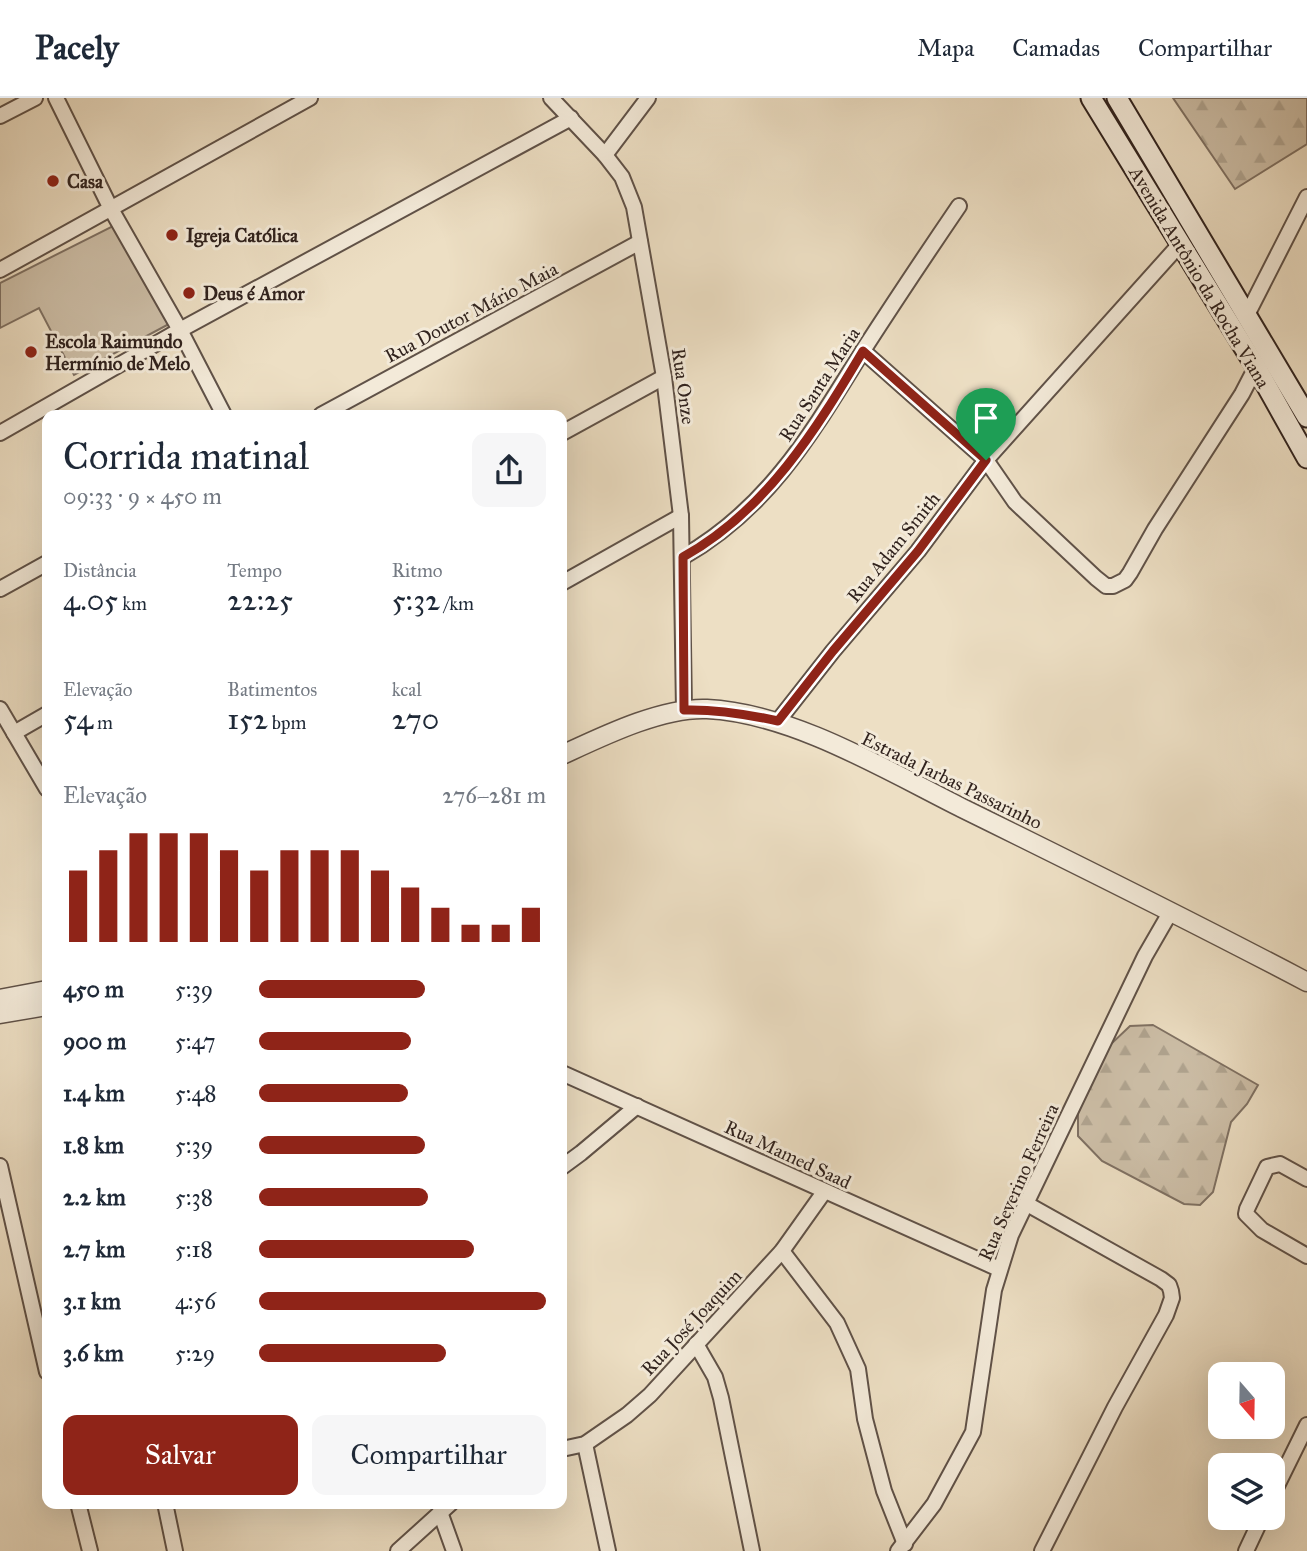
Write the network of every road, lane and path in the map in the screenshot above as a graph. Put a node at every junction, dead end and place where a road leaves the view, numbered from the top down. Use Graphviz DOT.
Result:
graph roads {
  1 [pos="35,98"];
  2 [pos="56,98"];
  3 [pos="310,98"];
  4 [pos="551,98"];
  5 [pos="648,98"];
  6 [pos="1091,98"];
  7 [pos="1116,98"];
  8 [pos="0,116"];
  9 [pos="571,118"];
  10 [pos="605,155"];
  11 [pos="1307,197"];
  12 [pos="959,206"];
  13 [pos="111,209"];
  14 [pos="640,242"];
  15 [pos="1181,243"];
  16 [pos="0,270"];
  17 [pos="1247,315"];
  18 [pos="180,330"];
  19 [pos="863,351"];
  20 [pos="1256,367"];
  21 [pos="664,377"];
  22 [pos="221,410"];
  23 [pos="330,410"];
  24 [pos="1307,417"];
  25 [pos="567,430"];
  26 [pos="0,433"];
  27 [pos="1307,458"];
  28 [pos="986,460"];
  29 [pos="681,516"];
  30 [pos="683,557"];
  31 [pos="42,566"];
  32 [pos="567,580"];
  33 [pos="0,589"];
  34 [pos="0,709"];
  35 [pos="684,710"];
  36 [pos="42,718"];
  37 [pos="778,721"];
  38 [pos="14,733"];
  39 [pos="567,753"];
  40 [pos="42,781"];
  41 [pos="1171,911"];
  42 [pos="1307,982"];
  43 [pos="42,991"];
  44 [pos="0,999"];
  45 [pos="42,1007"];
  46 [pos="0,1014"];
  47 [pos="567,1075"];
  48 [pos="637,1106"];
  49 [pos="567,1163"];
  50 [pos="0,1166"];
  51 [pos="1307,1179"];
  52 [pos="824,1192"];
  53 [pos="1027,1204"];
  54 [pos="6,1224"];
  55 [pos="782,1251"];
  56 [pos="1307,1256"];
  57 [pos="999,1269"];
  58 [pos="696,1344"];
  59 [pos="42,1353"];
  60 [pos="1307,1425"];
  61 [pos="584,1444"];
  62 [pos="567,1448"];
  63 [pos="1285,1470"];
  64 [pos="80,1509"];
  65 [pos="166,1509"];
  66 [pos="443,1509"];
  67 [pos="445,1509"];
  68 [pos="1256,1530"];
  69 [pos="901,1547"];
  70 [pos="90,1551"];
  71 [pos="175,1551"];
  72 [pos="398,1551"];
  73 [pos="454,1551"];
  74 [pos="608,1551"];
  75 [pos="752,1551"];
  76 [pos="1042,1551"];
  77 [pos="1246,1551"];
  1 -- 8 [label="street"];
  2 -- 13 [label="street"];
  3 -- 13 [label="street"];
  4 -- 9 [label="street, Rua Onze"];
  5 -- 10 [label="street"];
  6 -- 15 [label="main road, Avenida Antônio da Rocha Viana"];
  7 -- 17 [label="main road, Avenida Antônio da Rocha Viana"];
  9 -- 10 [label="street, Rua Onze"];
  9 -- 18 [label="street"];
  10 -- 14 [label="street, Rua Onze"];
  11 -- 17 [label="street"];
  12 -- 19 [label="street, Rua Santa Maria"];
  13 -- 16 [label="street"];
  13 -- 18 [label="street"];
  14 -- 21 [label="street, Rua Onze"];
  14 -- 23 [label="street, Rua Doutor Mário Maia"];
  15 -- 20 [label="main road, Avenida Antônio da Rocha Viana"];
  15 -- 28 [label="street, Rua Adam Smith"];
  17 -- 24 [label="main road, Avenida Antônio da Rocha Viana"];
  18 -- 22 [label="street"];
  18 -- 26 [label="street"];
  19 -- 28 [label="street"];
  19 -- 30 [label="street, Rua Santa Maria"];
  20 -- 27 [label="main road, Avenida Antônio da Rocha Viana"];
  20 -- 28 [label="street"];
  21 -- 25 [label="street"];
  21 -- 29 [label="street, Rua Onze"];
  28 -- 37 [label="street, Rua Adam Smith"];
  29 -- 30 [label="street, Rua Onze"];
  29 -- 32 [label="street"];
  30 -- 35 [label="street, Rua Onze"];
  31 -- 33 [label="street"];
  34 -- 38 [label="street"];
  35 -- 37 [label="street, Estrada Jarbas Passarinho"];
  35 -- 39 [label="street, Estrada Jarbas Passarinho"];
  36 -- 38 [label="street"];
  37 -- 41 [label="street, Estrada Jarbas Passarinho"];
  38 -- 40 [label="street"];
  41 -- 42 [label="street, Estrada Jarbas Passarinho"];
  41 -- 53 [label="street, Rua Severino Ferreira"];
  43 -- 44 [label="street"];
  45 -- 46 [label="street"];
  47 -- 48 [label="street, Rua Mamed Saad"];
  48 -- 49 [label="street"];
  48 -- 52 [label="street, Rua Mamed Saad"];
  50 -- 54 [label="street"];
  51 -- 56 [label="street"];
  52 -- 55 [label="street, Rua José Joaquim"];
  52 -- 57 [label="street, Rua Mamed Saad"];
  53 -- 57 [label="street, Rua Severino Ferreira"];
  53 -- 76 [label="street"];
  54 -- 59 [label="street"];
  55 -- 58 [label="street, Rua José Joaquim"];
  55 -- 69 [label="street"];
  57 -- 69 [label="street, Rua Severino Ferreira"];
  58 -- 61 [label="street, Rua José Joaquim"];
  58 -- 75 [label="street"];
  60 -- 63 [label="street"];
  61 -- 62 [label="street, Rua José Joaquim"];
  61 -- 74 [label="street"];
  64 -- 70 [label="street"];
  65 -- 71 [label="street"];
  66 -- 72 [label="street"];
  67 -- 73 [label="street"];
  68 -- 77 [label="street"];
}
